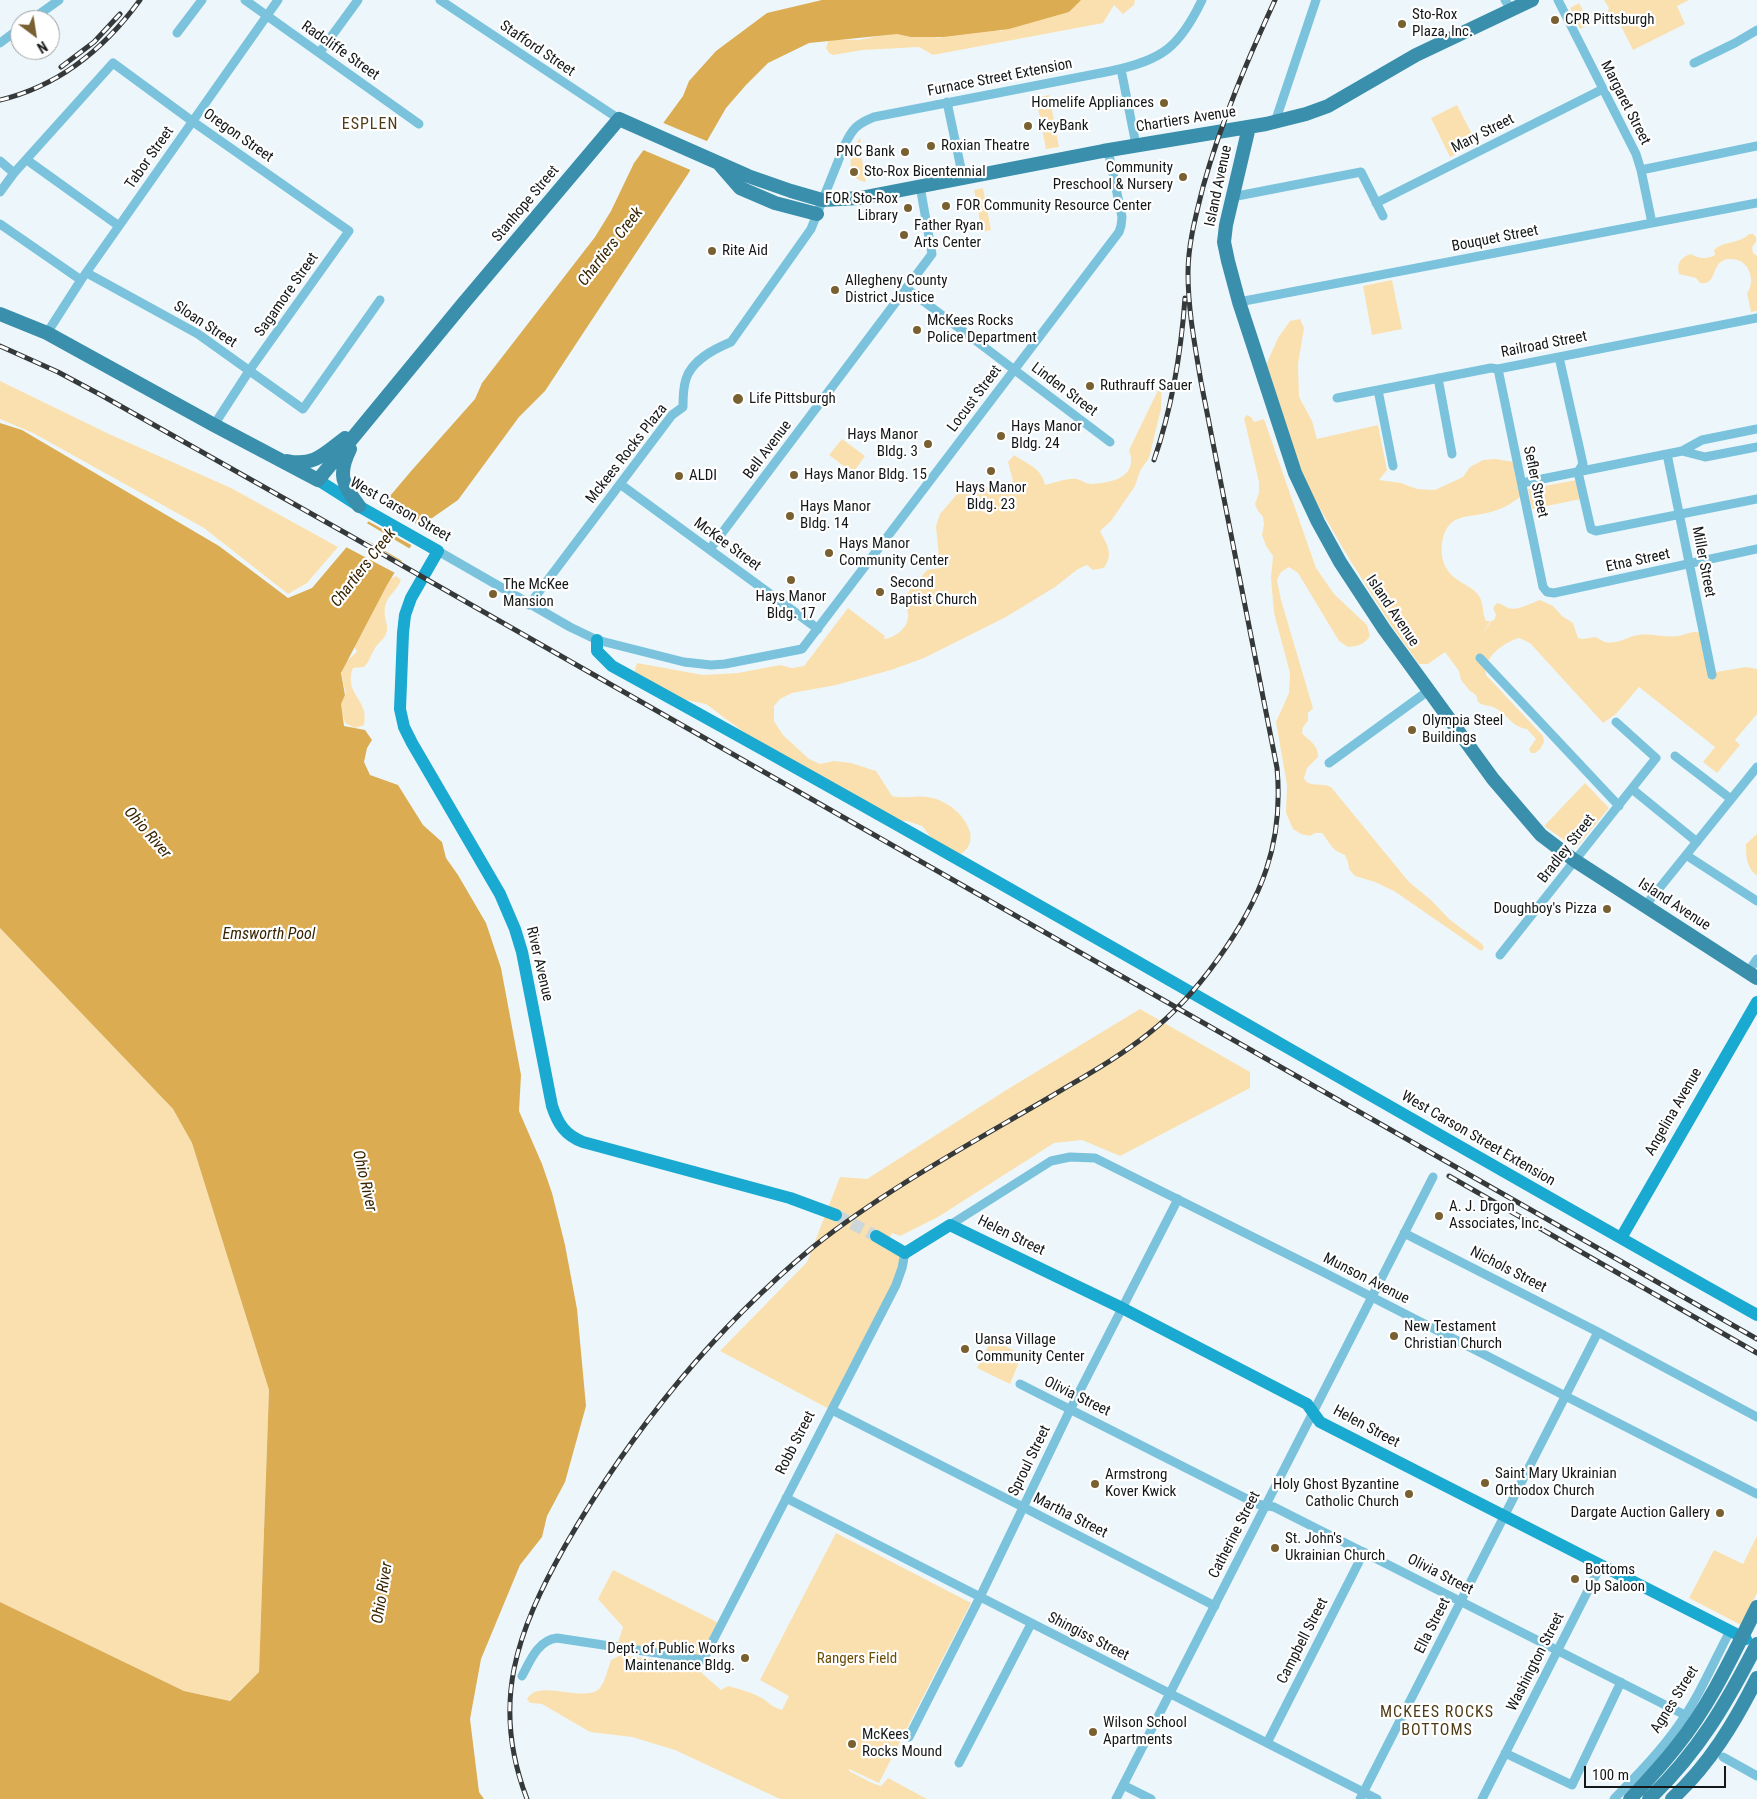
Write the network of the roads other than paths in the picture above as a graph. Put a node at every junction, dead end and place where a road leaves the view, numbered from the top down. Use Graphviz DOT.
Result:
graph roads {
  1 [pos="59,0"];
  2 [pos="202,0"];
  3 [pos="245,0"];
  4 [pos="278,0"];
  5 [pos="358,0"];
  6 [pos="440,0"];
  7 [pos="1202,0"];
  8 [pos="1316,0"];
  9 [pos="1532,0"];
  10 [pos="1558,0"];
  11 [pos="1508,5"];
  12 [pos="45,10"];
  13 [pos="267,16"];
  14 [pos="1757,30"];
  15 [pos="177,33"];
  16 [pos="320,52"];
  17 [pos="1694,63"];
  18 [pos="1121,69"];
  19 [pos="1603,89"];
  20 [pos="946,102"];
  21 [pos="619,119"];
  22 [pos="192,121"];
  23 [pos="1275,122"];
  24 [pos="420,124"];
  25 [pos="1249,127"];
  26 [pos="1136,145"];
  27 [pos="1757,146"];
  28 [pos="1108,150"];
  29 [pos="27,160"];
  30 [pos="0,161"];
  31 [pos="725,168"];
  32 [pos="1641,170"];
  33 [pos="14,173"];
  34 [pos="963,178"];
  35 [pos="920,186"];
  36 [pos="0,192"];
  37 [pos="1232,197"];
  38 [pos="822,200"];
  39 [pos="1376,202"];
  40 [pos="1757,203"];
  41 [pos="817,214"];
  42 [pos="1383,216"];
  43 [pos="1652,223"];
  44 [pos="0,224"];
  45 [pos="119,226"];
  46 [pos="349,231"];
  47 [pos="88,272"];
  48 [pos="81,280"];
  49 [pos="906,288"];
  50 [pos="380,300"];
  51 [pos="1239,302"];
  52 [pos="0,314"];
  53 [pos="1757,318"];
  54 [pos="47,333"];
  55 [pos="1559,356"];
  56 [pos="1498,368"];
  57 [pos="1014,370"];
  58 [pos="250,371"];
  59 [pos="1438,378"];
  60 [pos="1378,390"];
  61 [pos="1337,398"];
  62 [pos="214,425"];
  63 [pos="362,426"];
  64 [pos="1757,429"];
  65 [pos="1110,442"];
  66 [pos="1757,447"];
  67 [pos="1682,451"];
  68 [pos="1452,454"];
  69 [pos="1667,454"];
  70 [pos="278,460"];
  71 [pos="1393,466"];
  72 [pos="1580,468"];
  73 [pos="318,480"];
  74 [pos="1522,483"];
  75 [pos="620,484"];
  76 [pos="1757,499"];
  77 [pos="361,507"];
  78 [pos="1680,514"];
  79 [pos="710,549"];
  80 [pos="438,551"];
  81 [pos="1757,552"];
  82 [pos="1690,564"];
  83 [pos="1554,593"];
  84 [pos="530,605"];
  85 [pos="818,629"];
  86 [pos="597,640"];
  87 [pos="802,649"];
  88 [pos="1480,658"];
  89 [pos="1712,675"];
  90 [pos="1428,691"];
  91 [pos="1616,722"];
  92 [pos="1676,756"];
  93 [pos="1329,763"];
  94 [pos="1757,767"];
  95 [pos="1632,789"];
  96 [pos="1731,799"];
  97 [pos="1619,806"];
  98 [pos="1697,842"];
  99 [pos="1686,856"];
  100 [pos="1574,860"];
  101 [pos="1757,901"];
  102 [pos="1645,906"];
  103 [pos="1500,956"];
  104 [pos="1757,959"];
  105 [pos="1752,975"];
  106 [pos="1757,1002"];
  107 [pos="1433,1177"];
  108 [pos="1178,1199"];
  109 [pos="836,1215"];
  110 [pos="950,1225"];
  111 [pos="1404,1233"];
  112 [pos="876,1236"];
  113 [pos="1621,1238"];
  114 [pos="905,1253"];
  115 [pos="1372,1297"];
  116 [pos="1122,1308"];
  117 [pos="1757,1315"];
  118 [pos="1598,1332"];
  119 [pos="1020,1384"];
  120 [pos="1565,1396"];
  121 [pos="832,1410"];
  122 [pos="1070,1410"];
  123 [pos="1314,1412"];
  124 [pos="1757,1417"];
  125 [pos="1757,1494"];
  126 [pos="786,1498"];
  127 [pos="1266,1506"];
  128 [pos="1023,1507"];
  129 [pos="1505,1516"];
  130 [pos="1364,1552"];
  131 [pos="1601,1565"];
  132 [pos="980,1597"];
  133 [pos="1461,1601"];
  134 [pos="1215,1606"];
  135 [pos="1757,1607"];
  136 [pos="1031,1624"];
  137 [pos="1744,1638"];
  138 [pos="1557,1650"];
  139 [pos="522,1676"];
  140 [pos="1757,1678"];
  141 [pos="1621,1682"];
  142 [pos="1170,1694"];
  143 [pos="1685,1716"];
  144 [pos="909,1737"];
  145 [pos="1267,1743"];
  146 [pos="1505,1753"];
  147 [pos="1724,1757"];
  148 [pos="959,1763"];
  149 [pos="1757,1776"];
  150 [pos="1123,1785"];
  151 [pos="1361,1796"];
  152 [pos="1116,1799"];
  153 [pos="1150,1799"];
  154 [pos="1377,1799"];
  155 [pos="1482,1799"];
  156 [pos="1614,1799"];
  157 [pos="1630,1799"];
  158 [pos="1649,1799"];
  159 [pos="1672,1799"];
  1 -- 12 [label="street"];
  2 -- 15 [label="street"];
  3 -- 13 [label="street, Radcliffe Street"];
  4 -- 13 [label="street, Tabor Street"];
  5 -- 16 [label="street"];
  6 -- 21 [label="street, Stafford Street"];
  7 -- 18 [label="street, Furnace Street Extension"];
  8 -- 23 [label="street"];
  9 -- 11 [label="main road, Chartiers Avenue"];
  10 -- 19 [label="street, Margaret Street"];
  11 -- 23 [label="main road, Chartiers Avenue"];
  13 -- 16 [label="street, Radcliffe Street"];
  13 -- 22 [label="street, Tabor Street"];
  14 -- 17 [label="street"];
  16 -- 24 [label="street, Radcliffe Street"];
  18 -- 20 [label="street, Furnace Street Extension"];
  18 -- 26 [label="street"];
  19 -- 32 [label="street, Margaret Street"];
  19 -- 39 [label="street, Mary Street"];
  20 -- 34 [label="street"];
  20 -- 38 [label="street, Furnace Street Extension"];
  21 -- 31 [label="main road"];
  21 -- 63 [label="main road, Stanhope Street"];
  22 -- 29 [label="street, Oregon Street"];
  22 -- 45 [label="street, Tabor Street"];
  22 -- 46 [label="street, Oregon Street"];
  23 -- 25 [label="main road, Chartiers Avenue"];
  25 -- 26 [label="main road, Chartiers Avenue"];
  25 -- 37 [label="main road, Island Avenue"];
  26 -- 28 [label="main road, Chartiers Avenue"];
  27 -- 32 [label="street"];
  28 -- 34 [label="main road, Chartiers Avenue"];
  28 -- 57 [label="street, Locust Street"];
  29 -- 33 [label="street"];
  29 -- 45 [label="street"];
  30 -- 33 [label="street"];
  31 -- 38 [label="main road"];
  31 -- 41 [label="main road"];
  32 -- 43 [label="street, Margaret Street"];
  33 -- 36 [label="street"];
  34 -- 35 [label="main road, Chartiers Avenue"];
  35 -- 38 [label="main road, Chartiers Avenue"];
  35 -- 49 [label="street, Bell Avenue"];
  37 -- 39 [label="street"];
  37 -- 51 [label="main road, Island Avenue"];
  38 -- 41 [label="street, Mckees Rocks Plaza"];
  39 -- 42 [label="street"];
  40 -- 43 [label="street, Bouquet Street"];
  41 -- 75 [label="street, Mckees Rocks Plaza"];
  43 -- 51 [label="street, Bouquet Street"];
  44 -- 48 [label="street"];
  45 -- 47 [label="street, Tabor Street"];
  46 -- 58 [label="street, Sagamore Street"];
  47 -- 48 [label="street, Tabor Street"];
  47 -- 58 [label="street, Sloan Street"];
  48 -- 54 [label="street, Tabor Street"];
  49 -- 57 [label="street, Linden Street"];
  49 -- 79 [label="street, Bell Avenue"];
  50 -- 58 [label="street, Sloan Street"];
  51 -- 90 [label="main road, Island Avenue"];
  52 -- 54 [label="main road, West Carson Street"];
  53 -- 55 [label="street, Railroad Street"];
  54 -- 62 [label="main road, West Carson Street"];
  55 -- 56 [label="street, Railroad Street"];
  55 -- 72 [label="street"];
  56 -- 59 [label="street, Railroad Street"];
  56 -- 74 [label="street, Sefler Street"];
  57 -- 65 [label="street, Linden Street"];
  57 -- 85 [label="street, Locust Street"];
  58 -- 62 [label="street, Sagamore Street"];
  59 -- 60 [label="street, Railroad Street"];
  59 -- 68 [label="street"];
  60 -- 61 [label="street, Railroad Street"];
  60 -- 71 [label="street"];
  62 -- 70 [label="main road, West Carson Street"];
  63 -- 70 [label="main road"];
  63 -- 73 [label="main road, Stanhope Street"];
  63 -- 77 [label="main road"];
  64 -- 67 [label="street"];
  66 -- 67 [label="street"];
  67 -- 69 [label="street"];
  69 -- 72 [label="street"];
  69 -- 78 [label="street, Miller Street"];
  70 -- 73 [label="main road, West Carson Street"];
  72 -- 74 [label="street"];
  72 -- 78 [label="street"];
  73 -- 77 [label="street, West Carson Street"];
  74 -- 83 [label="street, Sefler Street"];
  75 -- 79 [label="street, McKee Street"];
  75 -- 84 [label="street, Mckees Rocks Plaza"];
  76 -- 78 [label="street"];
  77 -- 80 [label="street, West Carson Street"];
  78 -- 82 [label="street, Miller Street"];
  79 -- 85 [label="street, McKee Street"];
  80 -- 84 [label="street, West Carson Street"];
  80 -- 109 [label="street, River Avenue"];
  81 -- 82 [label="street, Etna Street"];
  82 -- 83 [label="street, Etna Street"];
  82 -- 89 [label="street, Miller Street"];
  84 -- 86 [label="street, West Carson Street"];
  85 -- 87 [label="street, Locust Street"];
  86 -- 87 [label="street, West Carson Street"];
  86 -- 113 [label="street, West Carson Street Extension"];
  88 -- 97 [label="street"];
  90 -- 93 [label="street"];
  90 -- 100 [label="main road, Island Avenue"];
  91 -- 95 [label="street, Bradley Street"];
  92 -- 96 [label="street"];
  94 -- 96 [label="street"];
  95 -- 97 [label="street, Bradley Street"];
  95 -- 98 [label="street"];
  96 -- 98 [label="street"];
  97 -- 100 [label="street, Bradley Street"];
  98 -- 99 [label="street"];
  99 -- 101 [label="street"];
  99 -- 102 [label="street"];
  100 -- 102 [label="main road, Island Avenue"];
  100 -- 103 [label="street, Bradley Street"];
  102 -- 105 [label="main road, Island Avenue"];
  104 -- 105 [label="street"];
  106 -- 113 [label="street, Angelina Avenue"];
  107 -- 111 [label="street, Catherine Street"];
  108 -- 110 [label="street, Munson Avenue"];
  108 -- 115 [label="street, Munson Avenue"];
  108 -- 116 [label="street, Sproul Street"];
  110 -- 114 [label="street"];
  110 -- 116 [label="street, Helen Street"];
  111 -- 115 [label="street, Catherine Street"];
  111 -- 118 [label="street, Nichols Street"];
  112 -- 114 [label="street"];
  113 -- 117 [label="street, West Carson Street Extension"];
  114 -- 121 [label="street, Robb Street"];
  115 -- 120 [label="street, Munson Avenue"];
  115 -- 123 [label="street, Catherine Street"];
  116 -- 122 [label="street, Sproul Street"];
  116 -- 123 [label="street, Helen Street"];
  118 -- 120 [label="street, Ella Street"];
  118 -- 124 [label="street, Nichols Street"];
  119 -- 122 [label="street, Olivia Street"];
  120 -- 125 [label="street, Munson Avenue"];
  120 -- 129 [label="street, Ella Street"];
  121 -- 126 [label="street, Robb Street"];
  121 -- 128 [label="street, Martha Street"];
  122 -- 127 [label="street, Olivia Street"];
  122 -- 128 [label="street, Sproul Street"];
  123 -- 127 [label="street, Catherine Street"];
  123 -- 129 [label="street, Helen Street"];
  126 -- 132 [label="street, Shingiss Street"];
  126 -- 139 [label="street, Robb Street"];
  127 -- 130 [label="street, Olivia Street"];
  127 -- 134 [label="street, Catherine Street"];
  128 -- 132 [label="street, Sproul Street"];
  128 -- 134 [label="street, Martha Street"];
  129 -- 131 [label="street, Helen Street"];
  129 -- 133 [label="street, Ella Street"];
  130 -- 133 [label="street, Olivia Street"];
  130 -- 145 [label="street, Campbell Street"];
  131 -- 137 [label="street, Helen Street"];
  131 -- 138 [label="street, Washington Street"];
  132 -- 136 [label="street, Shingiss Street"];
  132 -- 144 [label="street, Sproul Street"];
  133 -- 138 [label="street, Olivia Street"];
  133 -- 151 [label="street, Ella Street"];
  134 -- 142 [label="street, Catherine Street"];
  135 -- 137 [label="main road"];
  136 -- 142 [label="street, Shingiss Street"];
  136 -- 148 [label="street"];
  137 -- 143 [label="street, Agnes Street"];
  137 -- 157 [label="main road"];
  137 -- 158 [label="main road"];
  138 -- 141 [label="street, Olivia Street"];
  138 -- 146 [label="street, Washington Street"];
  140 -- 159 [label="main road"];
  141 -- 143 [label="street, Olivia Street"];
  141 -- 146 [label="street"];
  142 -- 145 [label="street, Shingiss Street"];
  142 -- 150 [label="street, Catherine Street"];
  143 -- 156 [label="street, Agnes Street"];
  145 -- 151 [label="street, Shingiss Street"];
  146 -- 155 [label="street, Washington Street"];
  147 -- 149 [label="street"];
  150 -- 152 [label="street, Catherine Street"];
  150 -- 153 [label="street"];
  151 -- 154 [label="street, Shingiss Street"];
}
